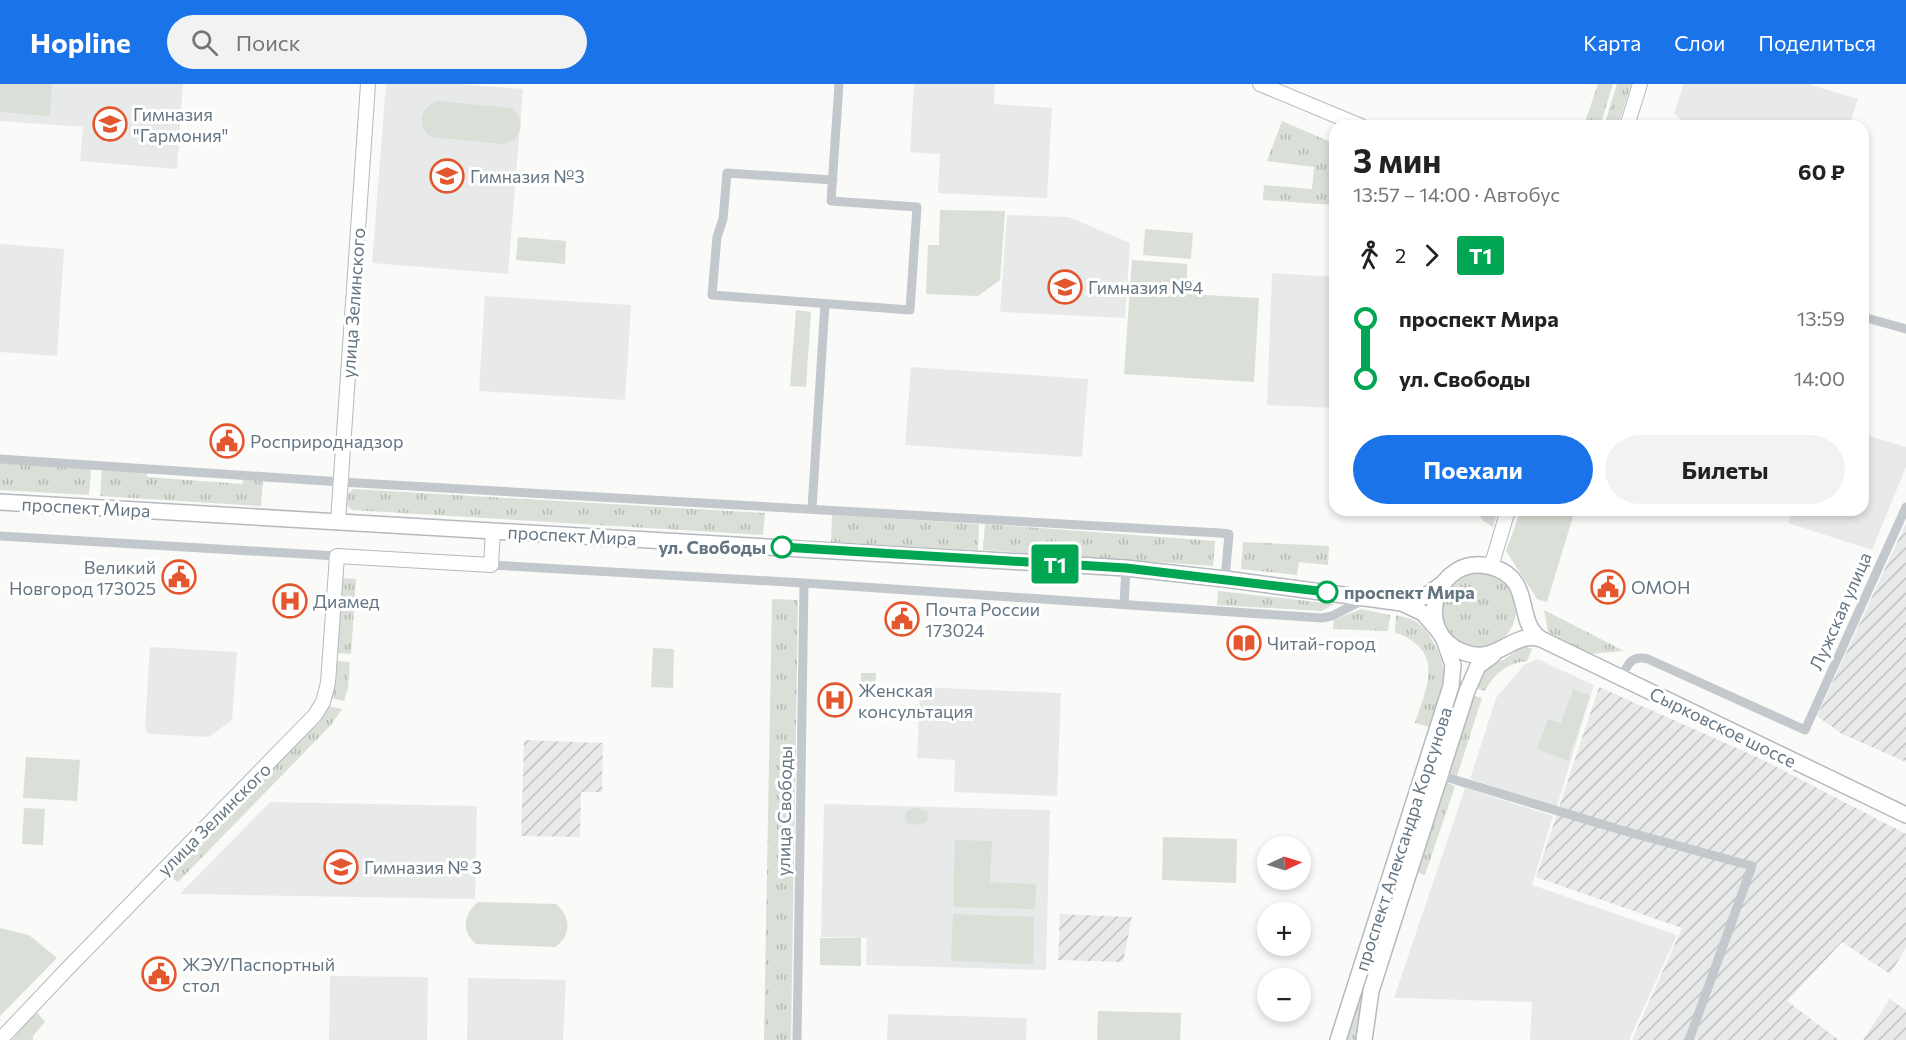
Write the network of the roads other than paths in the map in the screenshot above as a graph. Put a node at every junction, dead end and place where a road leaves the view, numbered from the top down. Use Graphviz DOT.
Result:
graph roads {
  1 [pos="368,84"];
  2 [pos="839,84"];
  3 [pos="1260,84"];
  4 [pos="1640,84"];
  5 [pos="1347,120"];
  6 [pos="1630,120"];
  7 [pos="833,180"];
  8 [pos="825,304"];
  9 [pos="1869,319"];
  10 [pos="1906,329"];
  11 [pos="0,459"];
  12 [pos="340,482"];
  13 [pos="0,502"];
  14 [pos="1906,507"];
  15 [pos="812,508"];
  16 [pos="1506,516"];
  17 [pos="338,522"];
  18 [pos="493,531"];
  19 [pos="0,536"];
  20 [pos="337,556"];
  21 [pos="491,565"];
  22 [pos="1491,567"];
  23 [pos="1126,568"];
  24 [pos="1225,579"];
  25 [pos="1446,580"];
  26 [pos="804,583"];
  27 [pos="1367,597"];
  28 [pos="1523,599"];
  29 [pos="1393,601"];
  30 [pos="1124,605"];
  31 [pos="1442,635"];
  32 [pos="1541,639"];
  33 [pos="1503,649"];
  34 [pos="1621,678"];
  35 [pos="1439,775"];
  36 [pos="1906,815"];
  37 [pos="0,1040"];
  38 [pos="797,1040"];
  39 [pos="1338,1040"];
  40 [pos="1364,1040"];
  41 [pos="1689,1040"];
  1 -- 12 [label="street, улица Зелинского"];
  2 -- 7 [label="street"];
  3 -- 5 [label="street"];
  4 -- 6 [label="street"];
  7 -- 8 [label="street"];
  7 -- 8 [label="street"];
  8 -- 15 [label="street"];
  9 -- 10 [label="street"];
  11 -- 12 [label="street"];
  12 -- 15 [label="street"];
  12 -- 17 [label="street, улица Зелинского"];
  13 -- 17 [label="main road, проспект Мира"];
  14 -- 34 [label="street, Лужская улица"];
  15 -- 24 [label="street"];
  16 -- 22 [label="street"];
  17 -- 18 [label="main road, проспект Мира"];
  18 -- 21 [label="street"];
  18 -- 23 [label="main road, проспект Мира"];
  19 -- 20 [label="street"];
  20 -- 21 [label="street"];
  20 -- 37 [label="street, улица Зелинского"];
  21 -- 26 [label="street"];
  22 -- 25 [label="main road"];
  22 -- 28 [label="main road"];
  23 -- 24 [label="main road, проспект Мира"];
  23 -- 30 [label="street"];
  24 -- 27 [label="main road, проспект Мира"];
  25 -- 29 [label="main road, проспект Мира"];
  25 -- 31 [label="main road"];
  26 -- 30 [label="street"];
  26 -- 38 [label="street, улица Свободы"];
  27 -- 29 [label="main road, проспект Мира"];
  27 -- 30 [label="street"];
  28 -- 32 [label="main road"];
  28 -- 33 [label="main road"];
  29 -- 31 [label="main road, проспект Мира"];
  31 -- 33 [label="main road"];
  31 -- 39 [label="main road, проспект Александра Корсунова"];
  32 -- 33 [label="main road"];
  32 -- 34 [label="main road, Сырковское шоссе"];
  33 -- 35 [label="main road, проспект Александра Корсунова"];
  34 -- 36 [label="main road, Сырковское шоссе"];
  35 -- 40 [label="main road, проспект Александра Корсунова"];
  35 -- 41 [label="street"];
}
